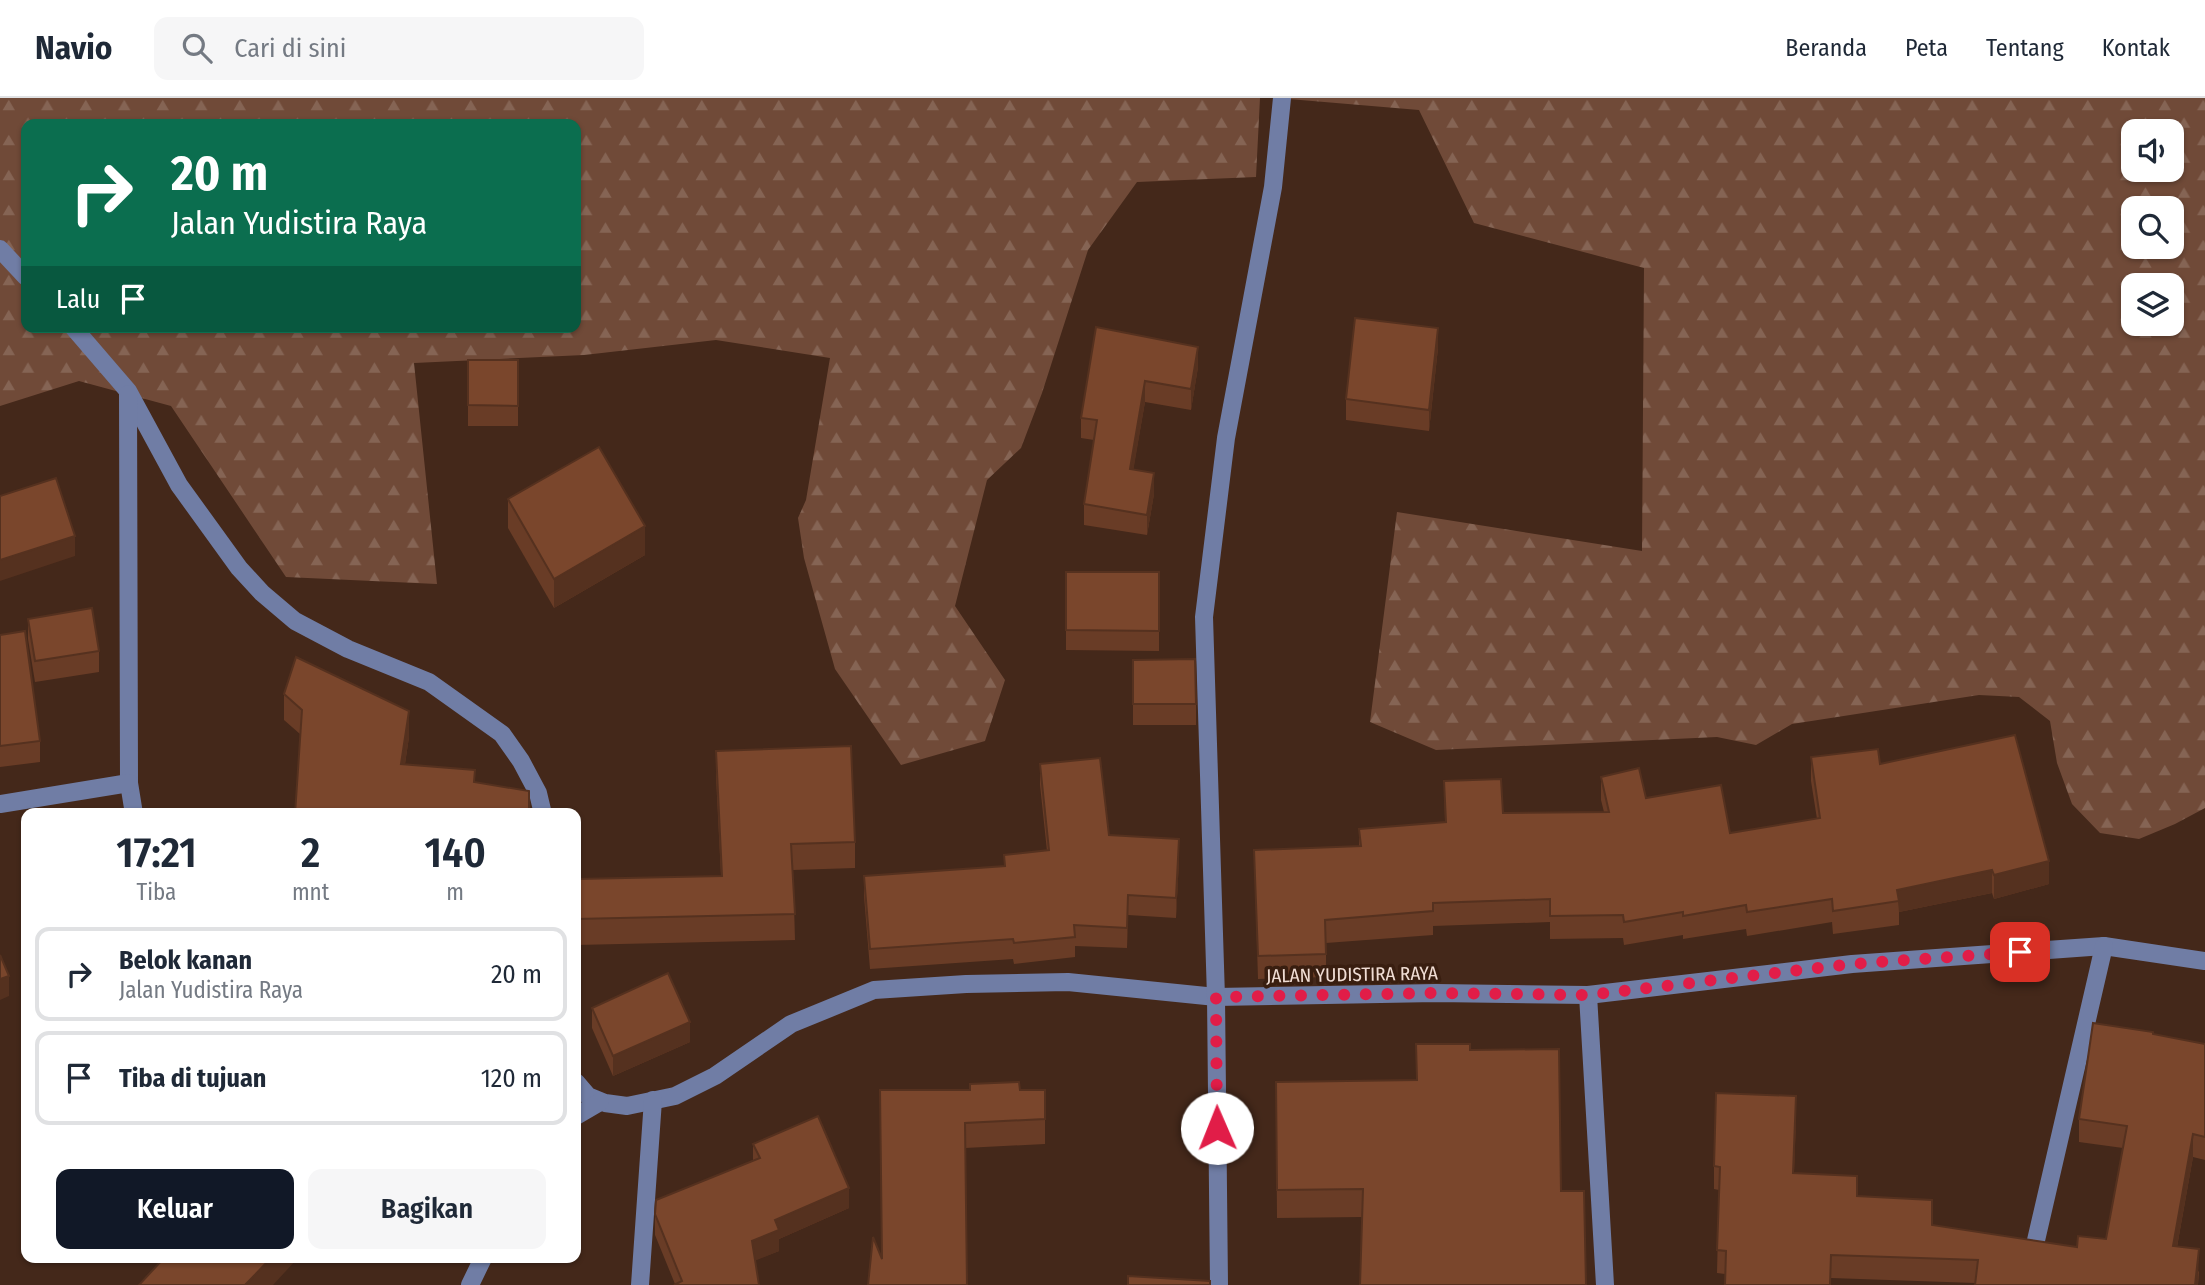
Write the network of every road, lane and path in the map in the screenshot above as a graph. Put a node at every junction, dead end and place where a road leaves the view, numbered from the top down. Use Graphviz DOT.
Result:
graph roads {
  1 [pos="1282,98"];
  2 [pos="0,249"];
  3 [pos="21,272"];
  4 [pos="78,333"];
  5 [pos="128,391"];
  6 [pos="129,783"];
  7 [pos="0,804"];
  8 [pos="133,808"];
  9 [pos="541,808"];
  10 [pos="2104,946"];
  11 [pos="2205,961"];
  12 [pos="1588,995"];
  13 [pos="1216,997"];
  14 [pos="581,1088"];
  15 [pos="653,1100"];
  16 [pos="600,1102"];
  17 [pos="581,1113"];
  18 [pos="2034,1249"];
  19 [pos="481,1263"];
  20 [pos="470,1285"];
  21 [pos="639,1285"];
  22 [pos="1219,1285"];
  23 [pos="1605,1285"];
  1 -- 13 [label="street"];
  2 -- 3 [label="street"];
  4 -- 5 [label="street"];
  5 -- 6 [label="street"];
  5 -- 9 [label="street"];
  6 -- 7 [label="street"];
  6 -- 8 [label="street"];
  10 -- 11 [label="street, JALAN YUDISTIRA RAYA"];
  10 -- 12 [label="street, JALAN YUDISTIRA RAYA"];
  10 -- 18 [label="street"];
  12 -- 13 [label="street, JALAN YUDISTIRA RAYA"];
  12 -- 23 [label="street"];
  13 -- 15 [label="street, JALAN YUDISTIRA RAYA"];
  13 -- 22 [label="street"];
  14 -- 16 [label="street"];
  15 -- 16 [label="street, JALAN YUDISTIRA RAYA"];
  15 -- 21 [label="street"];
  16 -- 17 [label="street"];
  19 -- 20 [label="street"];
}
